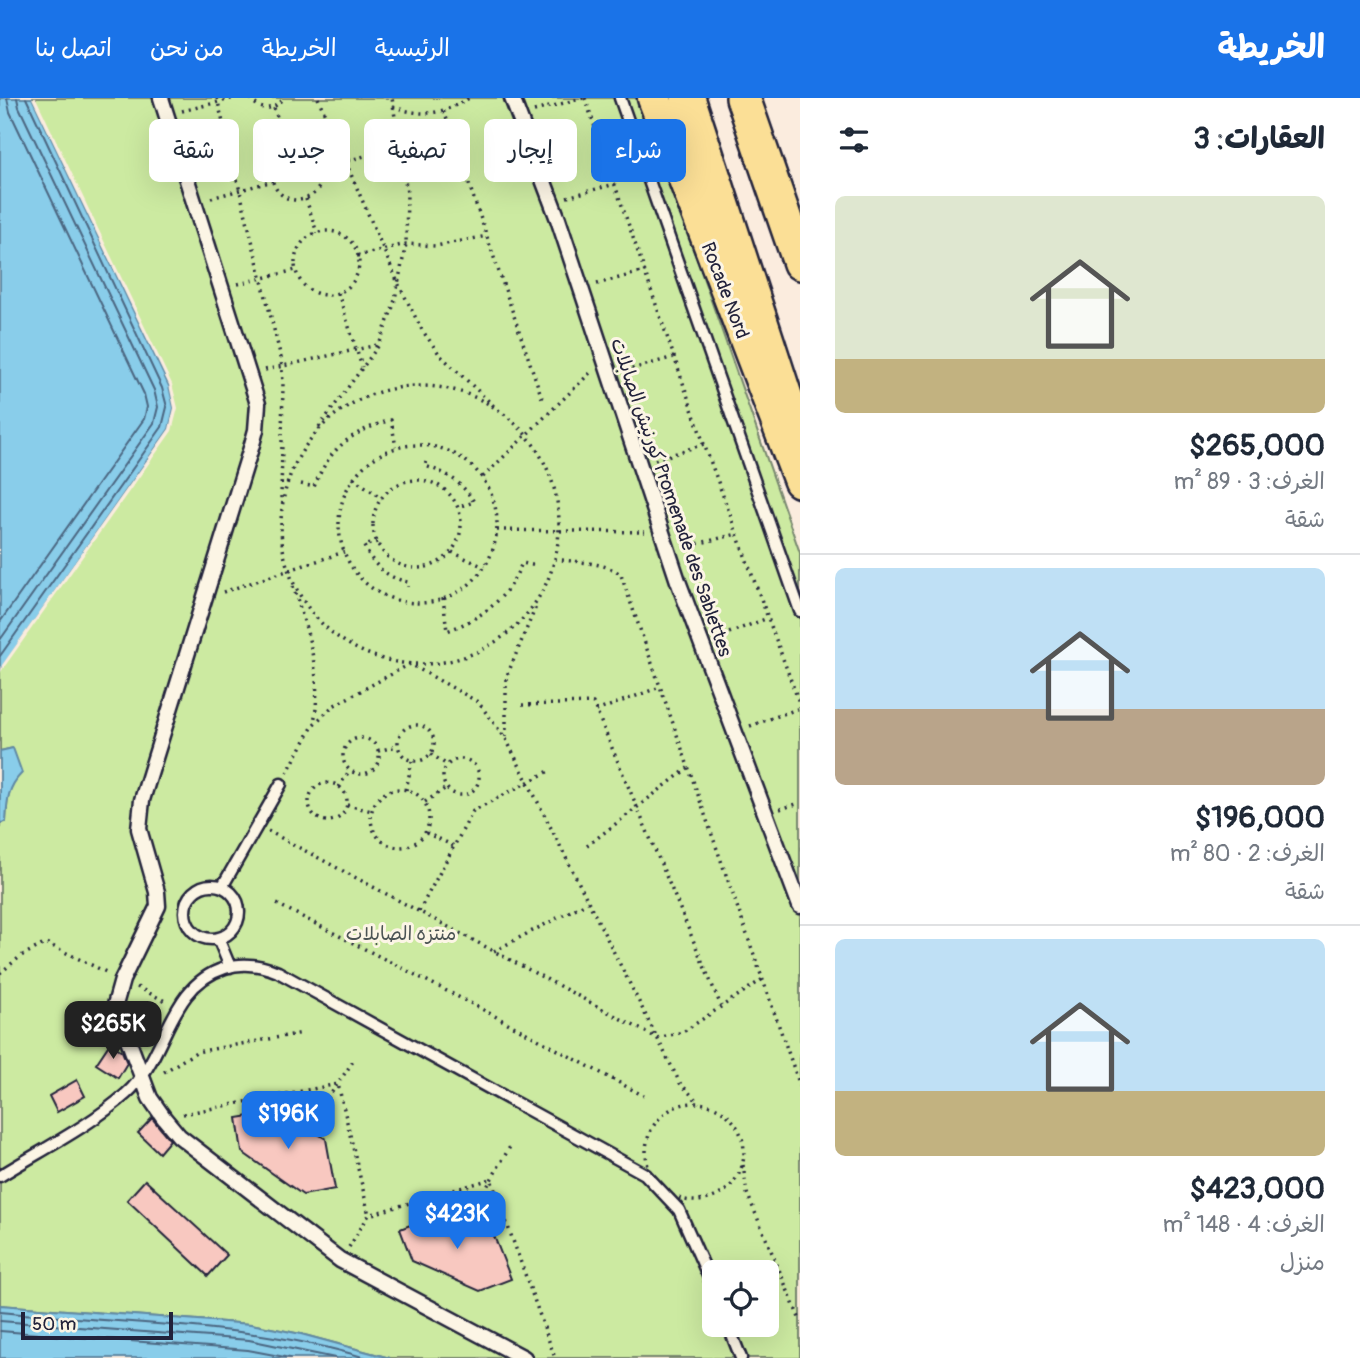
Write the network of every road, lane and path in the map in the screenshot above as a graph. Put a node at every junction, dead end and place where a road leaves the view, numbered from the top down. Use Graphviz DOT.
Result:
graph roads {
  1 [pos="161,98"];
  2 [pos="235,98"];
  3 [pos="251,98"];
  4 [pos="284,98"];
  5 [pos="318,98"];
  6 [pos="391,98"];
  7 [pos="512,98"];
  8 [pos="584,98"];
  9 [pos="620,98"];
  10 [pos="654,98"];
  11 [pos="688,98"];
  12 [pos="743,98"];
  13 [pos="467,99"];
  14 [pos="218,100"];
  15 [pos="274,107"];
  16 [pos="393,107"];
  17 [pos="444,111"];
  18 [pos="167,115"];
  19 [pos="518,115"];
  20 [pos="278,119"];
  21 [pos="327,119"];
  22 [pos="395,119"];
  23 [pos="350,173"];
  24 [pos="269,182"];
  25 [pos="274,182"];
  26 [pos="321,182"];
  27 [pos="406,182"];
  28 [pos="614,184"];
  29 [pos="240,190"];
  30 [pos="306,199"];
  31 [pos="551,201"];
  32 [pos="195,202"];
  33 [pos="317,233"];
  34 [pos="487,236"];
  35 [pos="406,244"];
  36 [pos="383,250"];
  37 [pos="357,256"];
  38 [pos="800,263"];
  39 [pos="296,270"];
  40 [pos="645,271"];
  41 [pos="262,278"];
  42 [pos="398,283"];
  43 [pos="222,288"];
  44 [pos="581,288"];
  45 [pos="338,293"];
  46 [pos="379,345"];
  47 [pos="356,350"];
  48 [pos="674,358"];
  49 [pos="282,367"];
  50 [pos="363,369"];
  51 [pos="249,373"];
  52 [pos="588,375"];
  53 [pos="610,375"];
  54 [pos="541,398"];
  55 [pos="502,413"];
  56 [pos="525,436"];
  57 [pos="310,439"];
  58 [pos="800,442"];
  59 [pos="704,444"];
  60 [pos="396,447"];
  61 [pos="426,462"];
  62 [pos="639,464"];
  63 [pos="353,478"];
  64 [pos="482,478"];
  65 [pos="800,481"];
  66 [pos="301,485"];
  67 [pos="382,498"];
  68 [pos="458,507"];
  69 [pos="281,517"];
  70 [pos="497,530"];
  71 [pos="558,531"];
  72 [pos="637,532"];
  73 [pos="737,534"];
  74 [pos="377,542"];
  75 [pos="344,552"];
  76 [pos="452,552"];
  77 [pos="668,552"];
  78 [pos="554,559"];
  79 [pos="484,566"];
  80 [pos="537,566"];
  81 [pos="289,570"];
  82 [pos="547,582"];
  83 [pos="408,587"];
  84 [pos="205,598"];
  85 [pos="443,598"];
  86 [pos="800,611"];
  87 [pos="768,618"];
  88 [pos="701,643"];
  89 [pos="410,664"];
  90 [pos="660,687"];
  91 [pos="522,705"];
  92 [pos="800,707"];
  93 [pos="596,710"];
  94 [pos="314,724"];
  95 [pos="735,731"];
  96 [pos="506,739"];
  97 [pos="398,746"];
  98 [pos="378,751"];
  99 [pos="431,754"];
  100 [pos="412,761"];
  101 [pos="447,765"];
  102 [pos="689,768"];
  103 [pos="349,771"];
  104 [pos="549,771"];
  105 [pos="528,782"];
  106 [pos="281,783"];
  107 [pos="339,787"];
  108 [pos="446,788"];
  109 [pos="406,790"];
  110 [pos="425,802"];
  111 [pos="346,806"];
  112 [pos="637,808"];
  113 [pos="372,811"];
  114 [pos="257,825"];
  115 [pos="426,833"];
  116 [pos="454,846"];
  117 [pos="587,846"];
  118 [pos="222,887"];
  119 [pos="589,902"];
  120 [pos="276,904"];
  121 [pos="800,906"];
  122 [pos="419,911"];
  123 [pos="218,938"];
  124 [pos="494,951"];
  125 [pos="230,967"];
  126 [pos="0,973"];
  127 [pos="763,979"];
  128 [pos="122,980"];
  129 [pos="721,1006"];
  130 [pos="178,1008"];
  131 [pos="303,1033"];
  132 [pos="657,1038"];
  133 [pos="354,1060"];
  134 [pos="164,1072"];
  135 [pos="142,1076"];
  136 [pos="338,1084"];
  137 [pos="800,1086"];
  138 [pos="643,1096"];
  139 [pos="699,1103"];
  140 [pos="164,1118"];
  141 [pos="308,1128"];
  142 [pos="512,1143"];
  143 [pos="743,1163"];
  144 [pos="0,1176"];
  145 [pos="491,1179"];
  146 [pos="656,1185"];
  147 [pos="369,1215"];
  148 [pos="467,1222"];
  149 [pos="340,1260"];
  150 [pos="702,1261"];
  151 [pos="800,1320"];
  152 [pos="733,1337"];
  153 [pos="524,1358"];
  154 [pos="555,1358"];
  155 [pos="741,1358"];
  1 -- 18 [label="street"];
  2 -- 14 [label="path"];
  3 -- 15 [label="path"];
  4 -- 15 [label="path"];
  5 -- 21 [label="path"];
  6 -- 16 [label="path"];
  7 -- 19 [label="street, كورنيش الصابلات Promenade des Sablettes"];
  8 -- 19 [label="path"];
  8 -- 28 [label="path"];
  9 -- 86 [label="lane"];
  10 -- 65 [label="highway, Rocade Nord"];
  11 -- 58 [label="highway, Rocade Nord"];
  12 -- 38 [label="highway"];
  13 -- 17 [label="path"];
  14 -- 18 [label="path"];
  14 -- 29 [label="path"];
  15 -- 20 [label="path"];
  16 -- 17 [label="path"];
  16 -- 22 [label="path"];
  17 -- 34 [label="path"];
  18 -- 32 [label="street"];
  19 -- 31 [label="street, كورنيش الصابلات Promenade des Sablettes"];
  23 -- 36 [label="path"];
  24 -- 29 [label="path"];
  25 -- 30 [label="path"];
  26 -- 30 [label="path"];
  27 -- 35 [label="path"];
  28 -- 31 [label="path"];
  28 -- 40 [label="path"];
  29 -- 32 [label="path"];
  29 -- 41 [label="path"];
  30 -- 33 [label="path"];
  31 -- 44 [label="street, كورنيش الصابلات Promenade des Sablettes"];
  32 -- 43 [label="street"];
  33 -- 37 [label="path"];
  33 -- 39 [label="path"];
  34 -- 35 [label="path"];
  34 -- 54 [label="path"];
  35 -- 36 [label="path"];
  35 -- 42 [label="path"];
  36 -- 37 [label="path"];
  36 -- 42 [label="path"];
  37 -- 45 [label="path"];
  39 -- 41 [label="path"];
  39 -- 45 [label="path"];
  40 -- 44 [label="path"];
  40 -- 48 [label="path"];
  41 -- 43 [label="path"];
  41 -- 49 [label="path"];
  42 -- 46 [label="path"];
  42 -- 55 [label="path"];
  43 -- 51 [label="street"];
  44 -- 53 [label="street, كورنيش الصابلات Promenade des Sablettes"];
  45 -- 47 [label="path"];
  46 -- 47 [label="path"];
  46 -- 50 [label="path"];
  47 -- 49 [label="path"];
  47 -- 50 [label="path"];
  48 -- 53 [label="path"];
  48 -- 59 [label="path"];
  49 -- 51 [label="path"];
  49 -- 69 [label="path"];
  50 -- 57 [label="path"];
  51 -- 84 [label="street"];
  52 -- 56 [label="path"];
  53 -- 62 [label="street, كورنيش الصابلات Promenade des Sablettes"];
  55 -- 56 [label="path"];
  55 -- 57 [label="path"];
  56 -- 64 [label="path"];
  56 -- 71 [label="path"];
  57 -- 69 [label="path"];
  59 -- 62 [label="path"];
  59 -- 73 [label="path"];
  60 -- 63 [label="path"];
  60 -- 64 [label="path"];
  60 -- 66 [label="path"];
  61 -- 68 [label="path"];
  62 -- 77 [label="street, كورنيش الصابلات Promenade des Sablettes"];
  63 -- 67 [label="path"];
  63 -- 75 [label="path"];
  64 -- 70 [label="path"];
  67 -- 68 [label="path"];
  67 -- 74 [label="path"];
  68 -- 76 [label="path"];
  69 -- 81 [label="path"];
  70 -- 71 [label="path"];
  70 -- 79 [label="path"];
  71 -- 72 [label="path"];
  71 -- 78 [label="path"];
  73 -- 77 [label="path"];
  73 -- 87 [label="path"];
  74 -- 76 [label="path"];
  74 -- 83 [label="path"];
  75 -- 81 [label="path"];
  75 -- 85 [label="path"];
  76 -- 79 [label="path"];
  77 -- 88 [label="street, كورنيش الصابلات Promenade des Sablettes"];
  78 -- 82 [label="path"];
  78 -- 90 [label="path"];
  79 -- 85 [label="path"];
  80 -- 85 [label="path"];
  81 -- 84 [label="path"];
  81 -- 89 [label="path"];
  81 -- 94 [label="path"];
  82 -- 89 [label="path"];
  82 -- 96 [label="path"];
  84 -- 128 [label="street"];
  87 -- 88 [label="path"];
  87 -- 92 [label="path"];
  88 -- 95 [label="street, كورنيش الصابلات Promenade des Sablettes"];
  89 -- 94 [label="path"];
  89 -- 96 [label="path"];
  90 -- 93 [label="path"];
  90 -- 102 [label="path"];
  91 -- 93 [label="path"];
  92 -- 95 [label="path"];
  93 -- 112 [label="path"];
  94 -- 106 [label="path"];
  95 -- 121 [label="street, كورنيش الصابلات Promenade des Sablettes"];
  96 -- 105 [label="path"];
  97 -- 98 [label="path"];
  97 -- 99 [label="path"];
  97 -- 100 [label="path"];
  98 -- 103 [label="path"];
  98 -- 103 [label="path"];
  99 -- 100 [label="path"];
  99 -- 101 [label="path"];
  100 -- 109 [label="path"];
  101 -- 108 [label="path"];
  101 -- 108 [label="path"];
  102 -- 112 [label="path"];
  102 -- 127 [label="path"];
  103 -- 107 [label="path"];
  104 -- 105 [label="path"];
  105 -- 116 [label="path"];
  105 -- 119 [label="path"];
  106 -- 114 [label="lane"];
  107 -- 111 [label="path"];
  107 -- 111 [label="path"];
  108 -- 110 [label="path"];
  109 -- 110 [label="path"];
  109 -- 113 [label="path"];
  110 -- 115 [label="path"];
  111 -- 113 [label="path"];
  112 -- 117 [label="path"];
  112 -- 129 [label="path"];
  113 -- 115 [label="path"];
  114 -- 118 [label="lane"];
  114 -- 122 [label="path"];
  115 -- 116 [label="path"];
  116 -- 122 [label="path"];
  118 -- 123 [label="lane"];
  118 -- 123 [label="lane"];
  119 -- 124 [label="path"];
  119 -- 132 [label="path"];
  120 -- 138 [label="path"];
  122 -- 124 [label="path"];
  123 -- 125 [label="lane"];
  124 -- 132 [label="path"];
  125 -- 130 [label="lane"];
  125 -- 146 [label="lane"];
  126 -- 128 [label="path"];
  127 -- 129 [label="path"];
  127 -- 137 [label="path"];
  128 -- 130 [label="path"];
  128 -- 135 [label="street"];
  129 -- 132 [label="path"];
  130 -- 135 [label="lane"];
  131 -- 134 [label="path"];
  132 -- 139 [label="path"];
  133 -- 136 [label="path"];
  135 -- 140 [label="street"];
  135 -- 144 [label="lane"];
  136 -- 140 [label="path"];
  136 -- 141 [label="path"];
  136 -- 147 [label="path"];
  139 -- 143 [label="path"];
  139 -- 146 [label="path"];
  140 -- 149 [label="street"];
  142 -- 145 [label="path"];
  143 -- 146 [label="path"];
  143 -- 151 [label="path"];
  145 -- 147 [label="path"];
  145 -- 148 [label="path"];
  145 -- 154 [label="path"];
  146 -- 150 [label="lane"];
  147 -- 149 [label="path"];
  149 -- 153 [label="street"];
  152 -- 155 [label="lane"];
}
